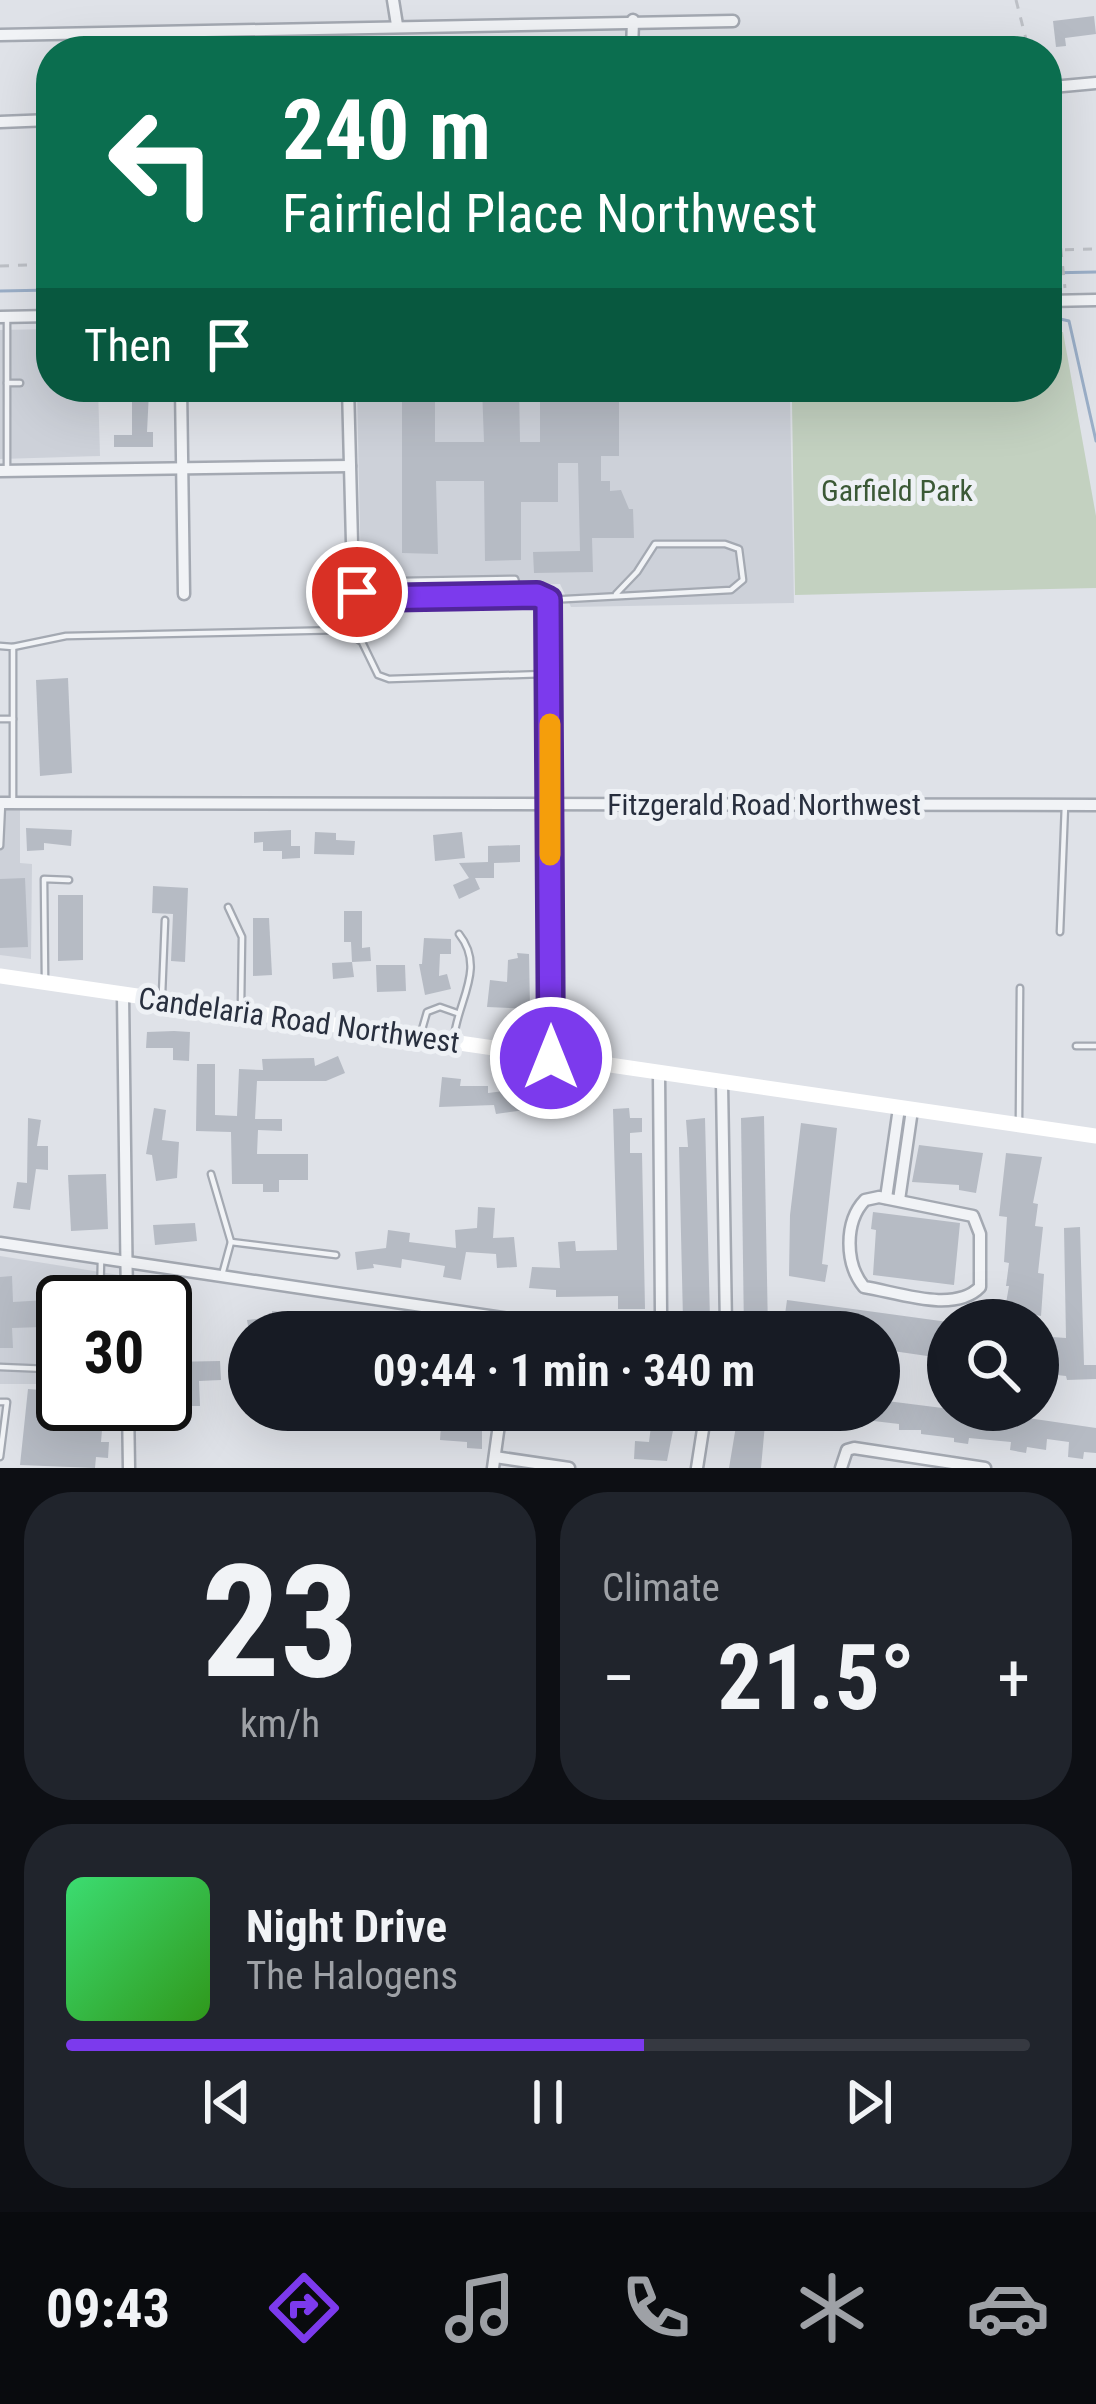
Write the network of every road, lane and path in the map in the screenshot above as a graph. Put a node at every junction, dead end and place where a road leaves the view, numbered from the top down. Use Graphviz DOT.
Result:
graph roads {
  1 [pos="393,0"];
  2 [pos="1016,0"];
  3 [pos="633,20"];
  4 [pos="733,21"];
  5 [pos="397,25"];
  6 [pos="0,35"];
  7 [pos="632,36"];
  8 [pos="1025,36"];
  9 [pos="1096,83"];
  10 [pos="1062,86"];
  11 [pos="36,121"];
  12 [pos="0,122"];
  13 [pos="1096,249"];
  14 [pos="1062,250"];
  15 [pos="36,265"];
  16 [pos="0,266"];
  17 [pos="1062,268"];
  18 [pos="1064,279"];
  19 [pos="1096,300"];
  20 [pos="1062,301"];
  21 [pos="3,316"];
  22 [pos="36,316"];
  23 [pos="20,355"];
  24 [pos="7,356"];
  25 [pos="7,383"];
  26 [pos="20,383"];
  27 [pos="181,402"];
  28 [pos="349,402"];
  29 [pos="350,466"];
  30 [pos="182,469"];
  31 [pos="3,471"];
  32 [pos="352,563"];
  33 [pos="184,594"];
  34 [pos="616,594"];
  35 [pos="520,595"];
  36 [pos="548,600"];
  37 [pos="0,646"];
  38 [pos="14,646"];
  39 [pos="550,674"];
  40 [pos="0,719"];
  41 [pos="14,719"];
  42 [pos="5,803"];
  43 [pos="550,803"];
  44 [pos="1064,805"];
  45 [pos="1096,805"];
  46 [pos="1,842"];
  47 [pos="69,880"];
  48 [pos="228,907"];
  49 [pos="165,920"];
  50 [pos="1060,932"];
  51 [pos="459,934"];
  52 [pos="0,976"];
  53 [pos="45,983"];
  54 [pos="1020,988"];
  55 [pos="124,995"];
  56 [pos="163,1000"];
  57 [pos="241,1012"];
  58 [pos="457,1013"];
  59 [pos="420,1038"];
  60 [pos="454,1043"];
  61 [pos="1076,1046"];
  62 [pos="1096,1046"];
  63 [pos="551,1058"];
  64 [pos="659,1074"];
  65 [pos="722,1084"];
  66 [pos="906,1109"];
  67 [pos="1019,1125"];
  68 [pos="1096,1136"];
  69 [pos="211,1174"];
  70 [pos="893,1199"];
  71 [pos="231,1242"];
  72 [pos="0,1244"];
  73 [pos="336,1256"];
  74 [pos="100,1260"];
  75 [pos="127,1260"];
  76 [pos="100,1275"];
  77 [pos="127,1275"];
  78 [pos="222,1275"];
  79 [pos="427,1311"];
  80 [pos="662,1311"];
  81 [pos="727,1311"];
  82 [pos="0,1367"];
  83 [pos="36,1369"];
  84 [pos="0,1402"];
  85 [pos="128,1431"];
  86 [pos="498,1431"];
  87 [pos="703,1431"];
  88 [pos="0,1457"];
  89 [pos="494,1462"];
  90 [pos="129,1468"];
  91 [pos="569,1468"];
  92 [pos="697,1468"];
  93 [pos="841,1468"];
  94 [pos="985,1468"];
  1 -- 5 [label="street"];
  2 -- 8 [label="path"];
  3 -- 4 [label="street"];
  3 -- 5 [label="street"];
  3 -- 7 [label="street"];
  5 -- 6 [label="street"];
  9 -- 10 [label="street"];
  11 -- 12 [label="street"];
  13 -- 14 [label="path"];
  15 -- 16 [label="path"];
  17 -- 18 [label="path"];
  19 -- 20 [label="street"];
  21 -- 22 [label="street"];
  21 -- 24 [label="lane"];
  23 -- 24 [label="lane"];
  24 -- 25 [label="lane"];
  25 -- 26 [label="lane"];
  25 -- 31 [label="lane"];
  27 -- 30 [label="street"];
  28 -- 29 [label="street"];
  29 -- 30 [label="street"];
  29 -- 32 [label="street"];
  30 -- 31 [label="street"];
  30 -- 33 [label="street"];
  32 -- 35 [label="lane"];
  32 -- 35 [label="street"];
  34 -- 34 [label="lane"];
  34 -- 36 [label="lane"];
  35 -- 36 [label="street"];
  36 -- 39 [label="street"];
  37 -- 38 [label="lane"];
  38 -- 39 [label="lane"];
  38 -- 41 [label="lane"];
  39 -- 43 [label="street"];
  40 -- 41 [label="lane"];
  41 -- 42 [label="lane"];
  42 -- 43 [label="street, Fitzgerald Road Northwest"];
  42 -- 46 [label="lane"];
  43 -- 44 [label="street, Fitzgerald Road Northwest"];
  43 -- 63 [label="street"];
  44 -- 45 [label="street, Fitzgerald Road Northwest"];
  44 -- 50 [label="lane"];
  47 -- 53 [label="lane"];
  48 -- 57 [label="lane"];
  49 -- 56 [label="lane"];
  51 -- 58 [label="lane"];
  52 -- 53 [label="main road, Candelaria Road Northwest"];
  53 -- 55 [label="main road, Candelaria Road Northwest"];
  54 -- 67 [label="lane"];
  55 -- 56 [label="main road, Candelaria Road Northwest"];
  55 -- 75 [label="street"];
  56 -- 57 [label="main road, Candelaria Road Northwest"];
  57 -- 59 [label="main road, Candelaria Road Northwest"];
  58 -- 59 [label="lane"];
  58 -- 60 [label="lane"];
  59 -- 60 [label="main road, Candelaria Road Northwest"];
  60 -- 63 [label="main road, Candelaria Road Northwest"];
  61 -- 62 [label="lane"];
  63 -- 64 [label="main road, Candelaria Road Northwest"];
  64 -- 65 [label="main road, Candelaria Road Northwest"];
  64 -- 80 [label="street"];
  65 -- 66 [label="main road, Candelaria Road Northwest"];
  65 -- 81 [label="street"];
  66 -- 67 [label="main road, Candelaria Road Northwest"];
  66 -- 70 [label="street"];
  67 -- 68 [label="main road, Candelaria Road Northwest"];
  69 -- 71 [label="lane"];
  70 -- 70 [label="street"];
  71 -- 73 [label="lane"];
  71 -- 78 [label="lane"];
  72 -- 74 [label="street"];
  74 -- 75 [label="street"];
  74 -- 76 [label="lane"];
  75 -- 77 [label="street"];
  75 -- 78 [label="street"];
  78 -- 79 [label="street"];
  82 -- 83 [label="lane"];
  84 -- 88 [label="lane"];
  85 -- 90 [label="street"];
  86 -- 89 [label="street"];
  87 -- 92 [label="street"];
  89 -- 91 [label="street"];
  93 -- 94 [label="street"];
}
